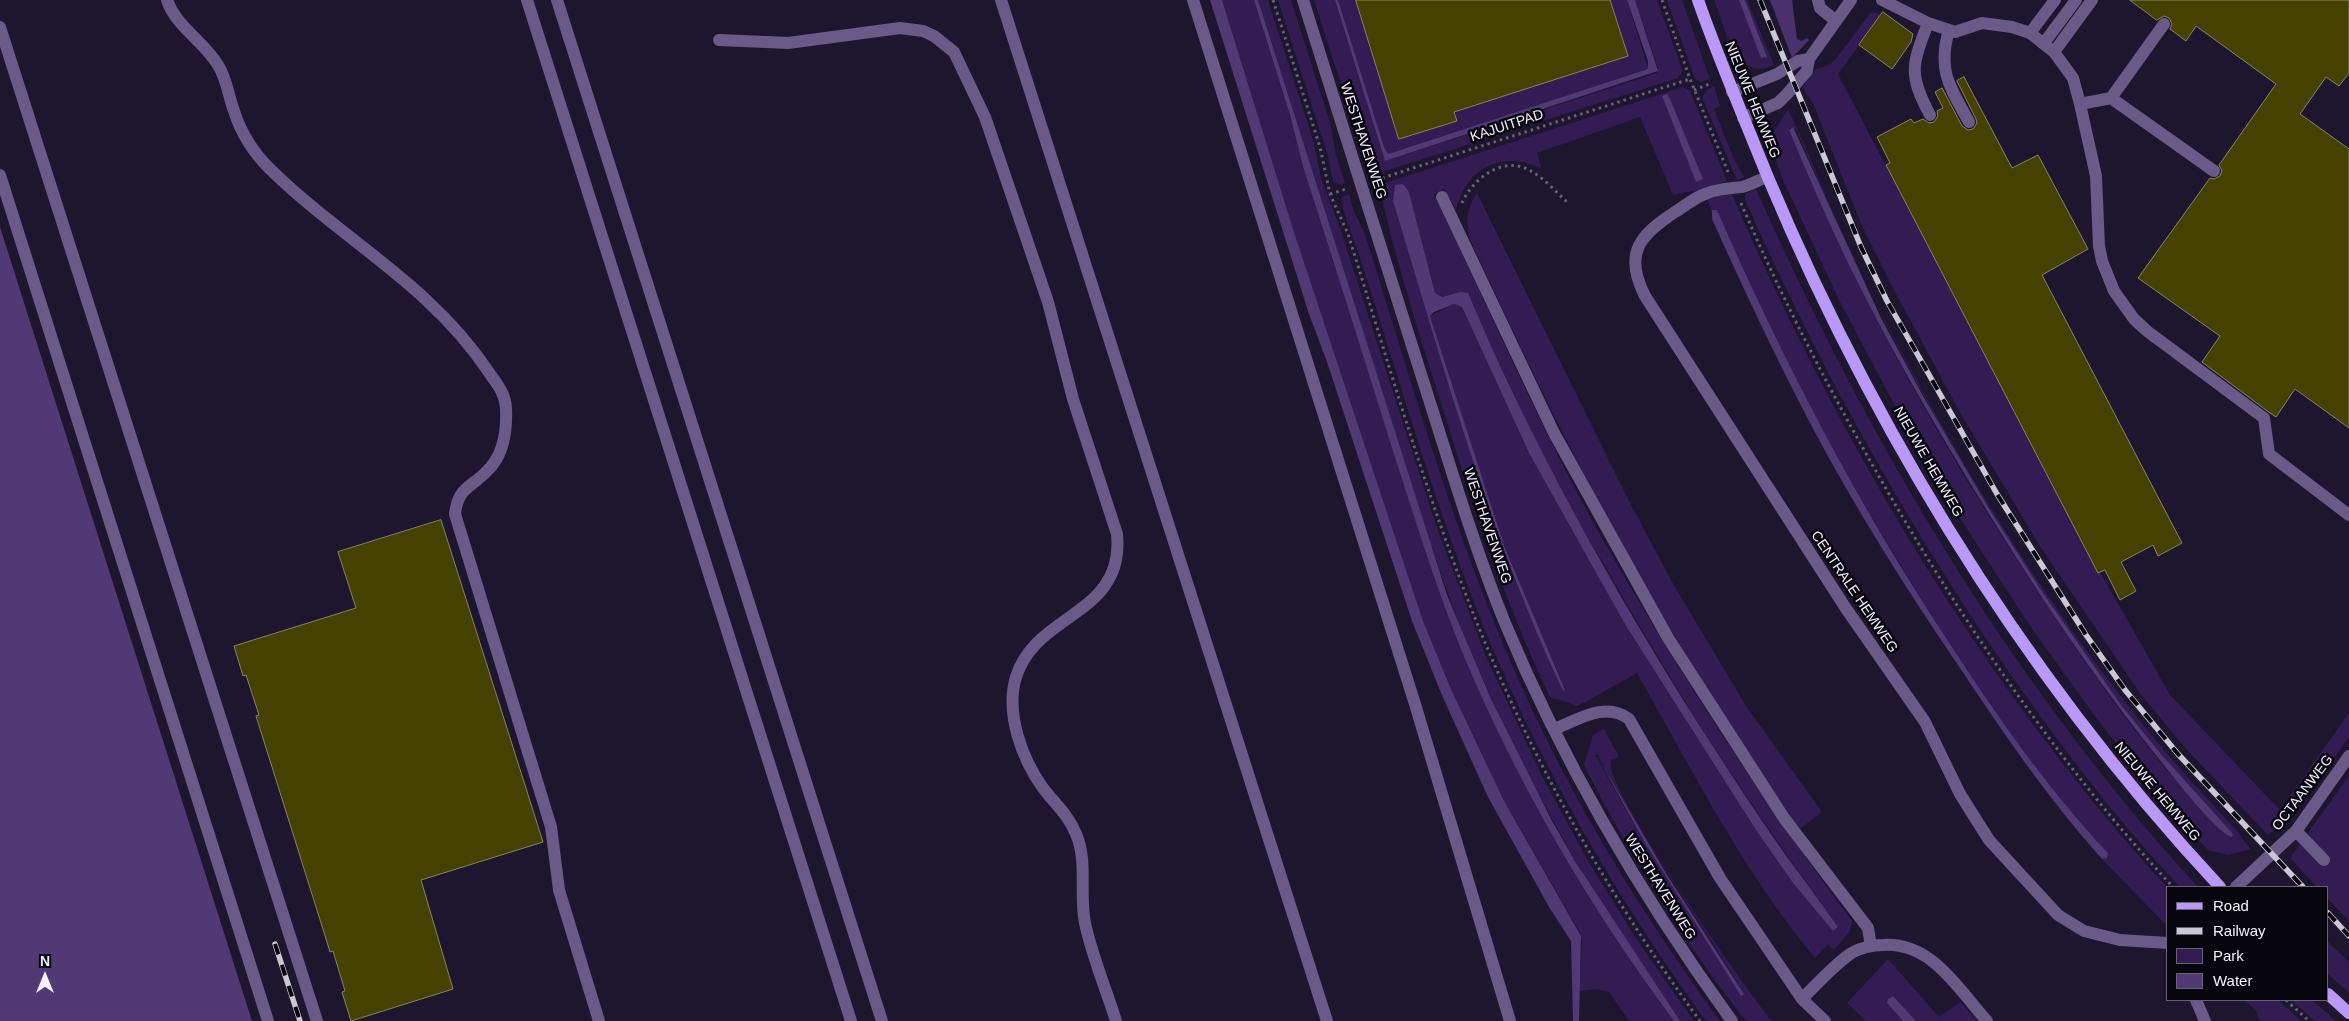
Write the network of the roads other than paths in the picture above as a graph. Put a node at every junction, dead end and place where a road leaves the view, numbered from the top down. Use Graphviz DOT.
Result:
graph roads {
  1 [pos="167,0"];
  2 [pos="527,0"];
  3 [pos="557,0"];
  4 [pos="1001,0"];
  5 [pos="1193,0"];
  6 [pos="1303,0"];
  7 [pos="1698,0"];
  8 [pos="1818,0"];
  9 [pos="1851,0"];
  10 [pos="1882,0"];
  11 [pos="2055,0"];
  12 [pos="2076,0"];
  13 [pos="2092,0"];
  14 [pos="1836,21"];
  15 [pos="1928,23"];
  16 [pos="2164,24"];
  17 [pos="0,27"];
  18 [pos="1949,30"];
  19 [pos="2030,34"];
  20 [pos="719,40"];
  21 [pos="2044,43"];
  22 [pos="2054,52"];
  23 [pos="1809,59"];
  24 [pos="1732,92"];
  25 [pos="2111,98"];
  26 [pos="2080,104"];
  27 [pos="1930,115"];
  28 [pos="1743,118"];
  29 [pos="1969,122"];
  30 [pos="2214,171"];
  31 [pos="0,175"];
  32 [pos="1767,177"];
  33 [pos="1442,198"];
  34 [pos="2349,515"];
  35 [pos="1554,729"];
  36 [pos="2349,756"];
  37 [pos="2296,831"];
  38 [pos="2324,860"];
  39 [pos="2219,886"];
  40 [pos="2237,886"];
  41 [pos="2166,943"];
  42 [pos="1871,946"];
  43 [pos="2329,995"];
  44 [pos="1802,999"];
  45 [pos="2196,1001"];
  46 [pos="2349,1013"];
  47 [pos="268,1021"];
  48 [pos="317,1021"];
  49 [pos="599,1021"];
  50 [pos="851,1021"];
  51 [pos="882,1021"];
  52 [pos="1116,1021"];
  53 [pos="1327,1021"];
  54 [pos="1510,1021"];
  55 [pos="1732,1021"];
  56 [pos="1825,1021"];
  57 [pos="1987,1021"];
  58 [pos="2206,1021"];
  1 -- 49 [label="street"];
  2 -- 50 [label="street"];
  3 -- 51 [label="street"];
  4 -- 53 [label="street"];
  5 -- 54 [label="street"];
  6 -- 35 [label="street, WESTHAVENWEG"];
  7 -- 24 [label="main road, NIEUWE HEMWEG"];
  8 -- 14 [label="street"];
  9 -- 14 [label="street"];
  10 -- 15 [label="street"];
  11 -- 19 [label="street"];
  12 -- 21 [label="street"];
  13 -- 22 [label="street"];
  14 -- 23 [label="street"];
  15 -- 18 [label="street"];
  15 -- 27 [label="street"];
  16 -- 25 [label="street"];
  17 -- 48 [label="street"];
  18 -- 19 [label="street"];
  18 -- 29 [label="street"];
  19 -- 21 [label="street"];
  20 -- 52 [label="street"];
  21 -- 22 [label="street"];
  22 -- 26 [label="street"];
  23 -- 24 [label="street"];
  23 -- 28 [label="street"];
  24 -- 28 [label="main road, NIEUWE HEMWEG"];
  25 -- 26 [label="street"];
  25 -- 30 [label="street"];
  26 -- 34 [label="street"];
  28 -- 32 [label="main road, NIEUWE HEMWEG"];
  31 -- 47 [label="street"];
  32 -- 39 [label="main road, NIEUWE HEMWEG"];
  32 -- 41 [label="street, CENTRALE HEMWEG"];
  33 -- 42 [label="street"];
  35 -- 44 [label="street"];
  35 -- 55 [label="street, WESTHAVENWEG"];
  36 -- 37 [label="street, OCTAANWEG"];
  37 -- 38 [label="street"];
  37 -- 40 [label="street, OCTAANWEG"];
  42 -- 44 [label="street"];
  42 -- 57 [label="street"];
  43 -- 46 [label="main road"];
  44 -- 56 [label="street"];
  45 -- 58 [label="street"];
}
